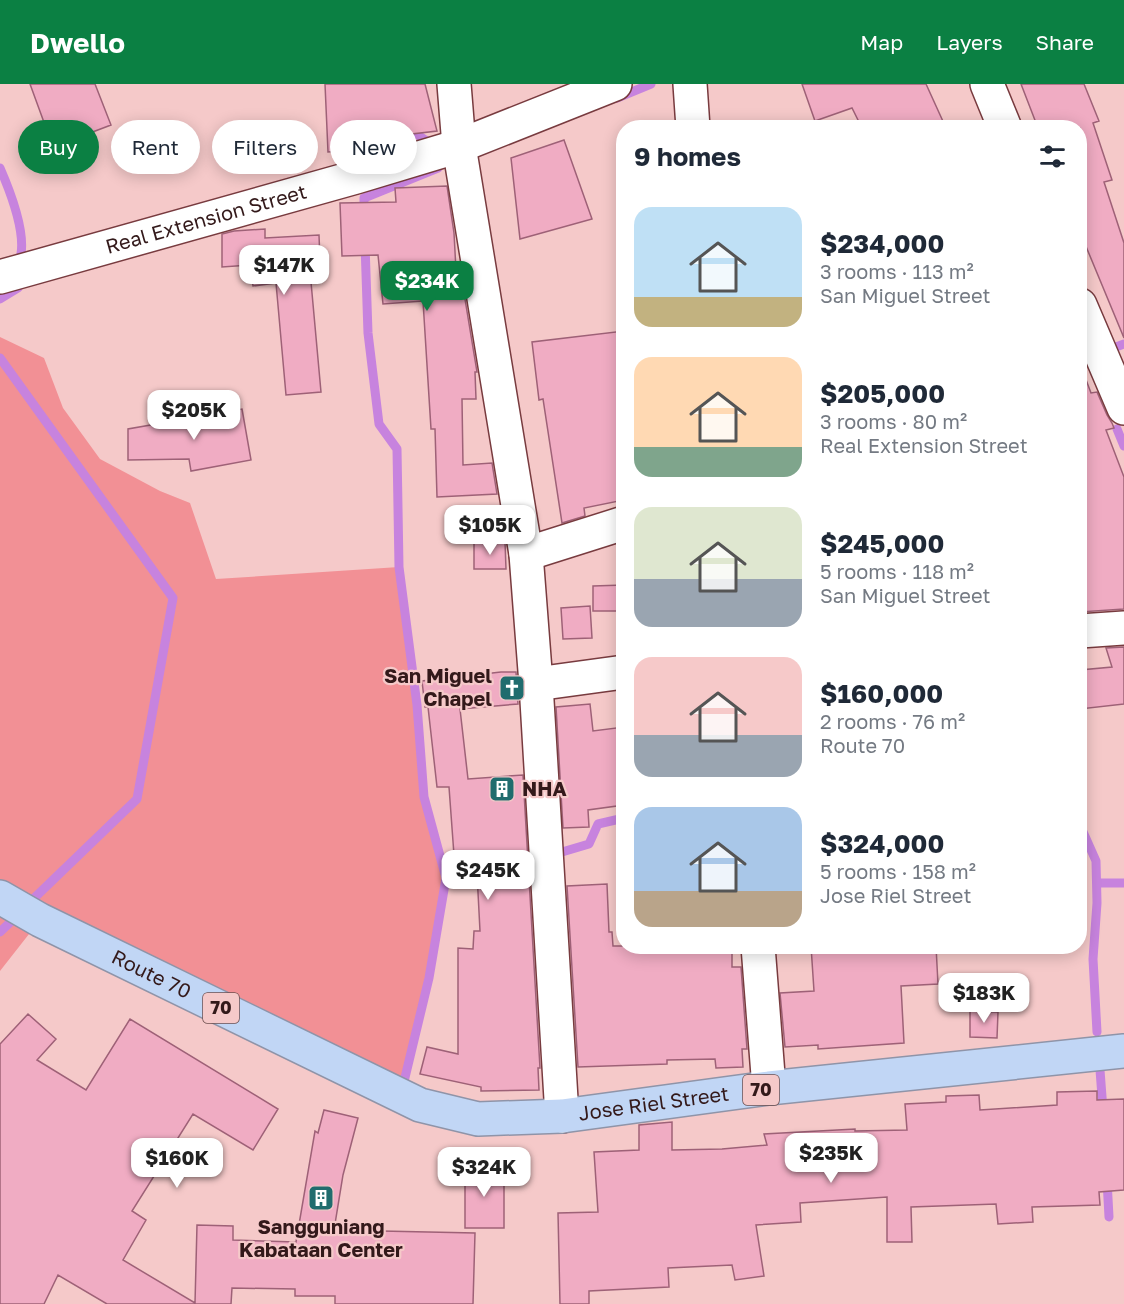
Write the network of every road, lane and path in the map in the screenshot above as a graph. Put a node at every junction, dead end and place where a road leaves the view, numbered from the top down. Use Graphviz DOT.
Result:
graph roads {
  1 [pos="454,84"];
  2 [pos="615,84"];
  3 [pos="690,84"];
  4 [pos="987,84"];
  5 [pos="692,120"];
  6 [pos="1002,120"];
  7 [pos="459,146"];
  8 [pos="0,277"];
  9 [pos="1087,322"];
  10 [pos="1103,362"];
  11 [pos="1124,408"];
  12 [pos="616,526"];
  13 [pos="526,554"];
  14 [pos="1124,628"];
  15 [pos="1087,631"];
  16 [pos="616,673"];
  17 [pos="536,684"];
  18 [pos="0,897"];
  19 [pos="759,954"];
  20 [pos="1124,1051"];
  21 [pos="769,1089"];
  22 [pos="401,1095"];
  23 [pos="562,1116"];
  1 -- 7 [label="street"];
  2 -- 7 [label="street, Real Extension Street"];
  3 -- 5 [label="street"];
  4 -- 6 [label="street"];
  7 -- 8 [label="street, Real Extension Street"];
  7 -- 13 [label="street"];
  9 -- 10 [label="street"];
  10 -- 11 [label="street"];
  12 -- 13 [label="street"];
  13 -- 17 [label="street"];
  14 -- 15 [label="street"];
  16 -- 17 [label="street"];
  17 -- 23 [label="street"];
  18 -- 22 [label="highway, Route 70 / 70"];
  19 -- 21 [label="street"];
  20 -- 21 [label="highway, Jose Riel Street / 70"];
  21 -- 23 [label="highway, Jose Riel Street / 70"];
  22 -- 23 [label="highway, Jose Riel Street / 70"];
}
